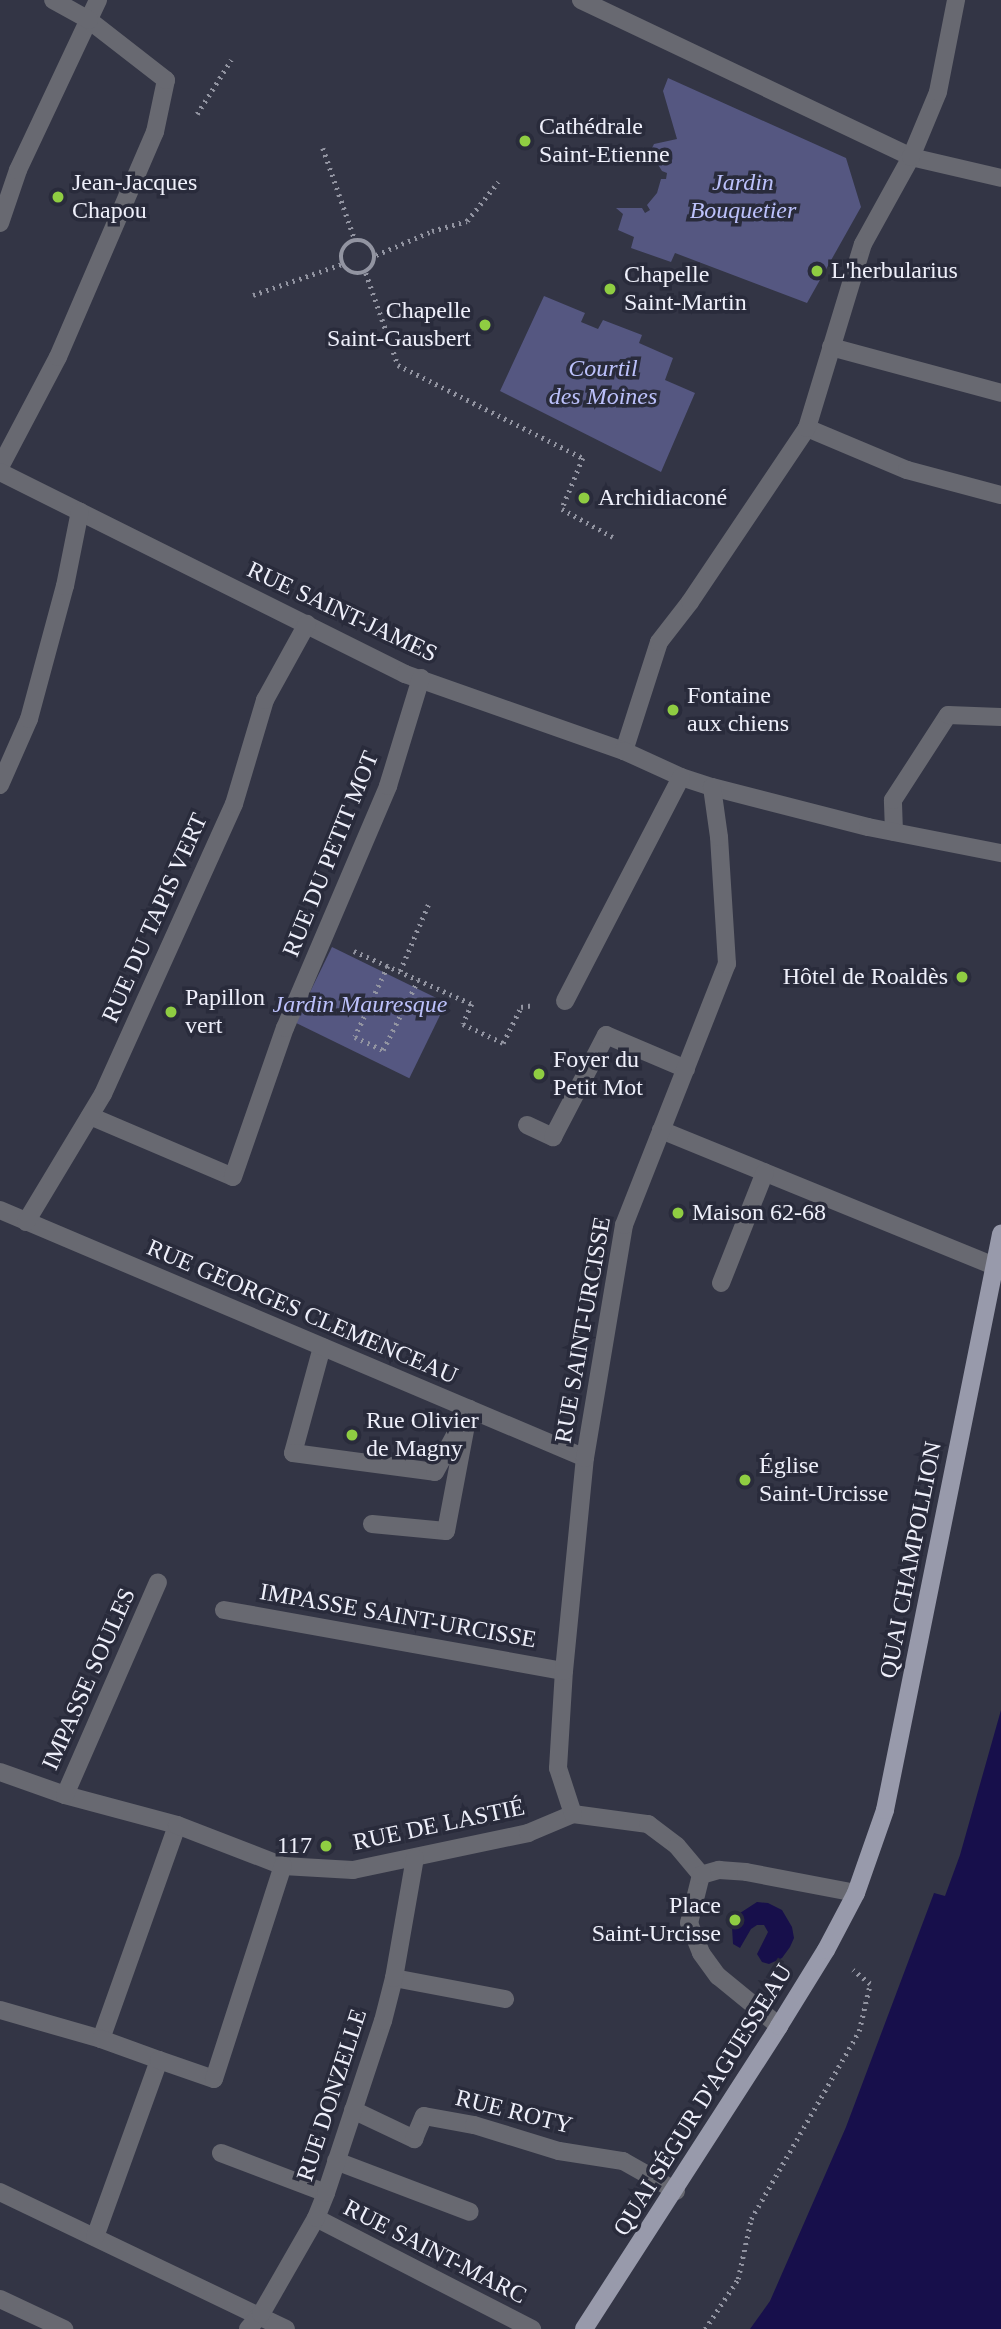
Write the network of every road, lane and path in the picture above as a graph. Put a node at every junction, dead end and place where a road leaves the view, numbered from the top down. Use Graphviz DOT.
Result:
graph roads {
  1 [pos="53,0"];
  2 [pos="98,0"];
  3 [pos="581,0"];
  4 [pos="956,0"];
  5 [pos="89,20"];
  6 [pos="323,148"];
  7 [pos="904,153"];
  8 [pos="1001,178"];
  9 [pos="498,182"];
  10 [pos="0,223"];
  11 [pos="355,240"];
  12 [pos="376,255"];
  13 [pos="342,264"];
  14 [pos="366,273"];
  15 [pos="253,295"];
  16 [pos="831,347"];
  17 [pos="1001,393"];
  18 [pos="807,428"];
  19 [pos="0,469"];
  20 [pos="1001,495"];
  21 [pos="80,511"];
  22 [pos="612,537"];
  23 [pos="307,624"];
  24 [pos="421,678"];
  25 [pos="1001,718"];
  26 [pos="624,751"];
  27 [pos="681,777"];
  28 [pos="0,785"];
  29 [pos="712,787"];
  30 [pos="894,832"];
  31 [pos="1001,853"];
  32 [pos="428,905"];
  33 [pos="325,937"];
  34 [pos="388,966"];
  35 [pos="400,971"];
  36 [pos="418,980"];
  37 [pos="565,1001"];
  38 [pos="686,1069"];
  39 [pos="90,1116"];
  40 [pos="527,1125"];
  41 [pos="661,1130"];
  42 [pos="765,1172"];
  43 [pos="0,1210"];
  44 [pos="26,1222"];
  45 [pos="1001,1234"];
  46 [pos="995,1266"];
  47 [pos="722,1283"];
  48 [pos="322,1347"];
  49 [pos="469,1409"];
  50 [pos="584,1458"];
  51 [pos="372,1524"];
  52 [pos="158,1582"];
  53 [pos="225,1610"];
  54 [pos="564,1671"];
  55 [pos="0,1772"];
  56 [pos="65,1795"];
  57 [pos="573,1814"];
  58 [pos="177,1825"];
  59 [pos="415,1858"];
  60 [pos="283,1866"];
  61 [pos="701,1875"];
  62 [pos="856,1893"];
  63 [pos="826,1950"];
  64 [pos="394,1978"];
  65 [pos="505,1999"];
  66 [pos="0,2010"];
  67 [pos="779,2026"];
  68 [pos="101,2039"];
  69 [pos="159,2060"];
  70 [pos="353,2110"];
  71 [pos="221,2152"];
  72 [pos="336,2161"];
  73 [pos="676,2191"];
  74 [pos="0,2192"];
  75 [pos="326,2193"];
  76 [pos="470,2212"];
  77 [pos="316,2218"];
  78 [pos="96,2237"];
  79 [pos="0,2299"];
  80 [pos="261,2314"];
  81 [pos="64,2329"];
  82 [pos="248,2329"];
  83 [pos="286,2329"];
  84 [pos="532,2329"];
  85 [pos="584,2329"];
  86 [pos="705,2329"];
  1 -- 5 [label="street"];
  2 -- 5 [label="street"];
  3 -- 7 [label="street"];
  4 -- 7 [label="street"];
  5 -- 10 [label="street"];
  5 -- 19 [label="street"];
  6 -- 11 [label="path"];
  7 -- 8 [label="street"];
  7 -- 16 [label="street"];
  9 -- 12 [label="path"];
  11 -- 12 [label="path"];
  11 -- 13 [label="path"];
  12 -- 14 [label="path"];
  13 -- 14 [label="path"];
  13 -- 15 [label="path"];
  14 -- 22 [label="path"];
  16 -- 17 [label="street"];
  16 -- 18 [label="street"];
  18 -- 20 [label="street"];
  18 -- 26 [label="street"];
  19 -- 21 [label="street, RUE SAINT-JAMES"];
  21 -- 23 [label="street, RUE SAINT-JAMES"];
  21 -- 28 [label="street"];
  23 -- 24 [label="street, RUE SAINT-JAMES"];
  23 -- 39 [label="street, RUE DU TAPIS VERT"];
  24 -- 26 [label="street, RUE SAINT-JAMES"];
  24 -- 33 [label="street, RUE DU PETIT MOT"];
  25 -- 30 [label="street"];
  26 -- 27 [label="street, RUE SAINT-JAMES"];
  27 -- 29 [label="street, RUE SAINT-JAMES"];
  27 -- 37 [label="street"];
  29 -- 30 [label="street, RUE SAINT-JAMES"];
  29 -- 38 [label="street, RUE SAINT-URCISSE"];
  30 -- 31 [label="street, RUE SAINT-JAMES"];
  32 -- 35 [label="path"];
  33 -- 34 [label="path"];
  33 -- 39 [label="street, RUE DU PETIT MOT"];
  34 -- 35 [label="path"];
  34 -- 36 [label="path"];
  35 -- 36 [label="path"];
  36 -- 37 [label="path"];
  38 -- 40 [label="street"];
  38 -- 41 [label="street, RUE SAINT-URCISSE"];
  39 -- 44 [label="street, RUE DU TAPIS VERT"];
  41 -- 42 [label="street"];
  41 -- 50 [label="street, RUE SAINT-URCISSE"];
  42 -- 46 [label="street"];
  42 -- 47 [label="street"];
  43 -- 44 [label="street, RUE GEORGES CLEMENCEAU"];
  44 -- 48 [label="street, RUE GEORGES CLEMENCEAU"];
  45 -- 46 [label="main road, QUAI CHAMPOLLION"];
  46 -- 62 [label="main road, QUAI CHAMPOLLION"];
  48 -- 49 [label="street, RUE GEORGES CLEMENCEAU"];
  48 -- 49 [label="street"];
  49 -- 50 [label="street, RUE GEORGES CLEMENCEAU"];
  49 -- 51 [label="street"];
  50 -- 54 [label="street, RUE SAINT-URCISSE"];
  52 -- 56 [label="street, IMPASSE SOULES"];
  53 -- 54 [label="street, IMPASSE SAINT-URCISSE"];
  54 -- 57 [label="street, RUE SAINT-URCISSE"];
  55 -- 56 [label="street, RUE DE LASTIÉ"];
  56 -- 58 [label="street, RUE DE LASTIÉ"];
  57 -- 59 [label="street, RUE DE LASTIÉ"];
  57 -- 61 [label="street"];
  58 -- 60 [label="street, RUE DE LASTIÉ"];
  58 -- 68 [label="street"];
  59 -- 60 [label="street, RUE DE LASTIÉ"];
  59 -- 64 [label="street, RUE DONZELLE"];
  60 -- 69 [label="street"];
  61 -- 62 [label="street"];
  61 -- 67 [label="street"];
  62 -- 63 [label="main road, QUAI SÉGUR D'AGUESSEAU"];
  63 -- 67 [label="main road, QUAI SÉGUR D'AGUESSEAU"];
  63 -- 86 [label="path"];
  64 -- 65 [label="street"];
  64 -- 70 [label="street, RUE DONZELLE"];
  66 -- 68 [label="street"];
  67 -- 73 [label="main road, QUAI SÉGUR D'AGUESSEAU"];
  68 -- 69 [label="street"];
  69 -- 78 [label="street"];
  70 -- 72 [label="street, RUE DONZELLE"];
  70 -- 73 [label="street, RUE ROTY"];
  71 -- 75 [label="street"];
  72 -- 75 [label="street, RUE DONZELLE"];
  72 -- 76 [label="street"];
  73 -- 85 [label="main road, QUAI SÉGUR D'AGUESSEAU"];
  74 -- 78 [label="street"];
  75 -- 77 [label="street, RUE DONZELLE"];
  77 -- 80 [label="street, RUE DONZELLE"];
  77 -- 84 [label="street, RUE SAINT-MARC"];
  78 -- 80 [label="street"];
  79 -- 81 [label="street"];
  80 -- 82 [label="street, RUE DONZELLE"];
  80 -- 83 [label="street"];
}
